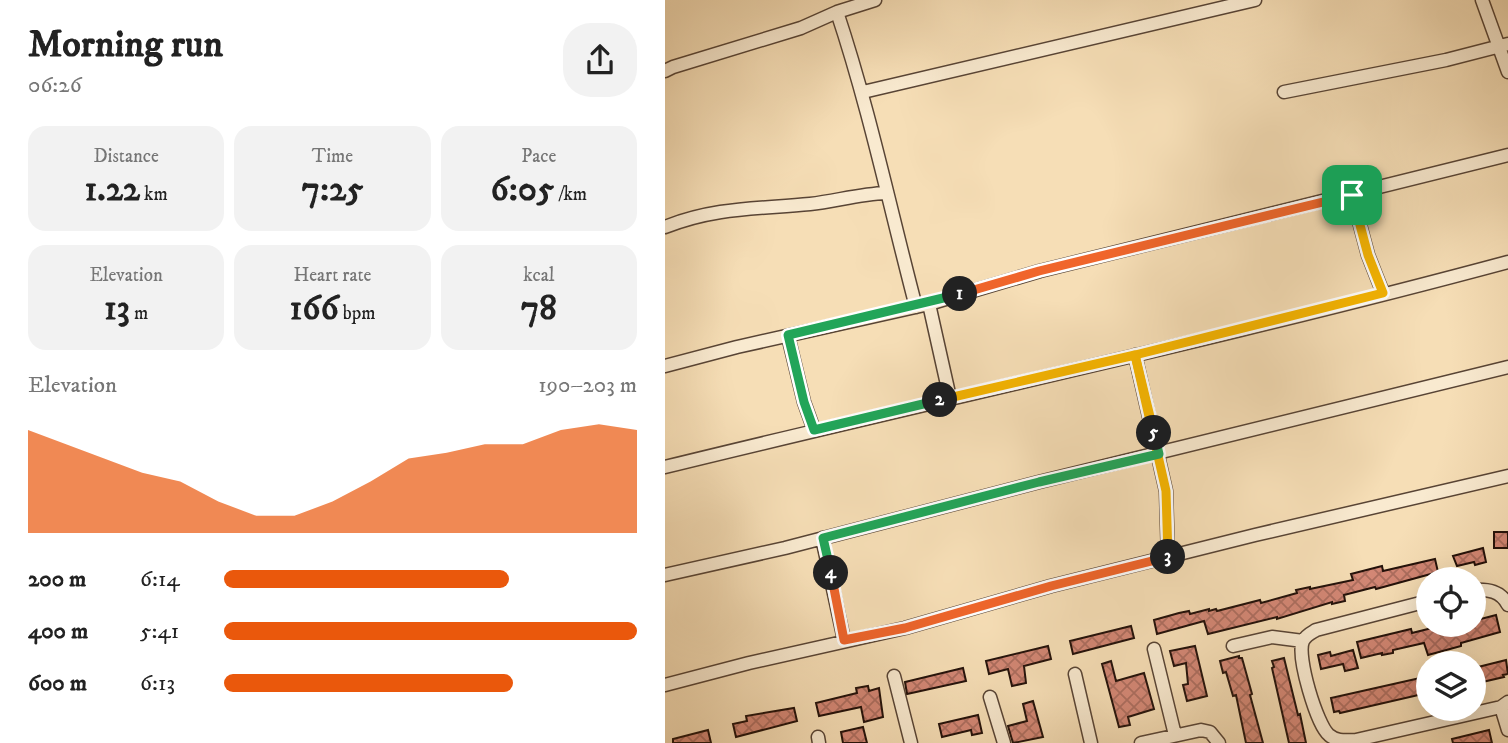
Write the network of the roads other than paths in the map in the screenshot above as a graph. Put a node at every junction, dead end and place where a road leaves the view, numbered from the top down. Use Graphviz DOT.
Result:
graph roads {
  1 [pos="876,0"];
  2 [pos="1255,0"];
  3 [pos="1482,0"];
  4 [pos="837,12"];
  5 [pos="1503,45"];
  6 [pos="665,54"];
  7 [pos="669,69"];
  8 [pos="1508,72"];
  9 [pos="863,92"];
  10 [pos="1284,92"];
  11 [pos="1508,155"];
  12 [pos="886,192"];
  13 [pos="1352,195"];
  14 [pos="665,227"];
  15 [pos="1508,262"];
  16 [pos="1383,293"];
  17 [pos="922,305"];
  18 [pos="788,335"];
  19 [pos="1135,355"];
  20 [pos="665,366"];
  21 [pos="1508,368"];
  22 [pos="950,398"];
  23 [pos="814,430"];
  24 [pos="1159,454"];
  25 [pos="665,467"];
  26 [pos="1508,476"];
  27 [pos="823,538"];
  28 [pos="1168,558"];
  29 [pos="665,575"];
  30 [pos="1486,589"];
  31 [pos="1416,604"];
  32 [pos="1508,605"];
  33 [pos="844,640"];
  34 [pos="1303,640"];
  35 [pos="1233,646"];
  36 [pos="1154,649"];
  37 [pos="1075,674"];
  38 [pos="894,676"];
  39 [pos="665,685"];
  40 [pos="990,697"];
  41 [pos="1504,705"];
  42 [pos="1508,730"];
  43 [pos="1175,735"];
  44 [pos="911,743"];
  45 [pos="1004,743"];
  46 [pos="1091,743"];
  47 [pos="1141,743"];
  48 [pos="1219,743"];
  1 -- 4 [label="street"];
  2 -- 9 [label="street"];
  3 -- 5 [label="street"];
  4 -- 7 [label="street"];
  4 -- 9 [label="street"];
  5 -- 8 [label="street"];
  5 -- 10 [label="street"];
  6 -- 7 [label="street"];
  9 -- 12 [label="street"];
  11 -- 13 [label="street"];
  12 -- 14 [label="street"];
  12 -- 17 [label="street"];
  13 -- 16 [label="street"];
  13 -- 17 [label="street"];
  15 -- 16 [label="street"];
  16 -- 19 [label="street"];
  17 -- 18 [label="street"];
  17 -- 22 [label="street"];
  18 -- 20 [label="street"];
  18 -- 23 [label="street"];
  19 -- 22 [label="street"];
  19 -- 24 [label="street"];
  21 -- 24 [label="street"];
  22 -- 23 [label="street"];
  23 -- 25 [label="street"];
  24 -- 27 [label="street"];
  24 -- 28 [label="street"];
  26 -- 28 [label="street"];
  27 -- 29 [label="street"];
  27 -- 33 [label="street"];
  28 -- 33 [label="street"];
  30 -- 32 [label="street"];
  31 -- 34 [label="street"];
  33 -- 39 [label="street"];
  34 -- 35 [label="street"];
  34 -- 41 [label="street"];
  36 -- 43 [label="street"];
  37 -- 46 [label="street"];
  38 -- 44 [label="street"];
  40 -- 45 [label="street"];
  41 -- 42 [label="street"];
  43 -- 47 [label="street"];
  43 -- 48 [label="street"];
}
